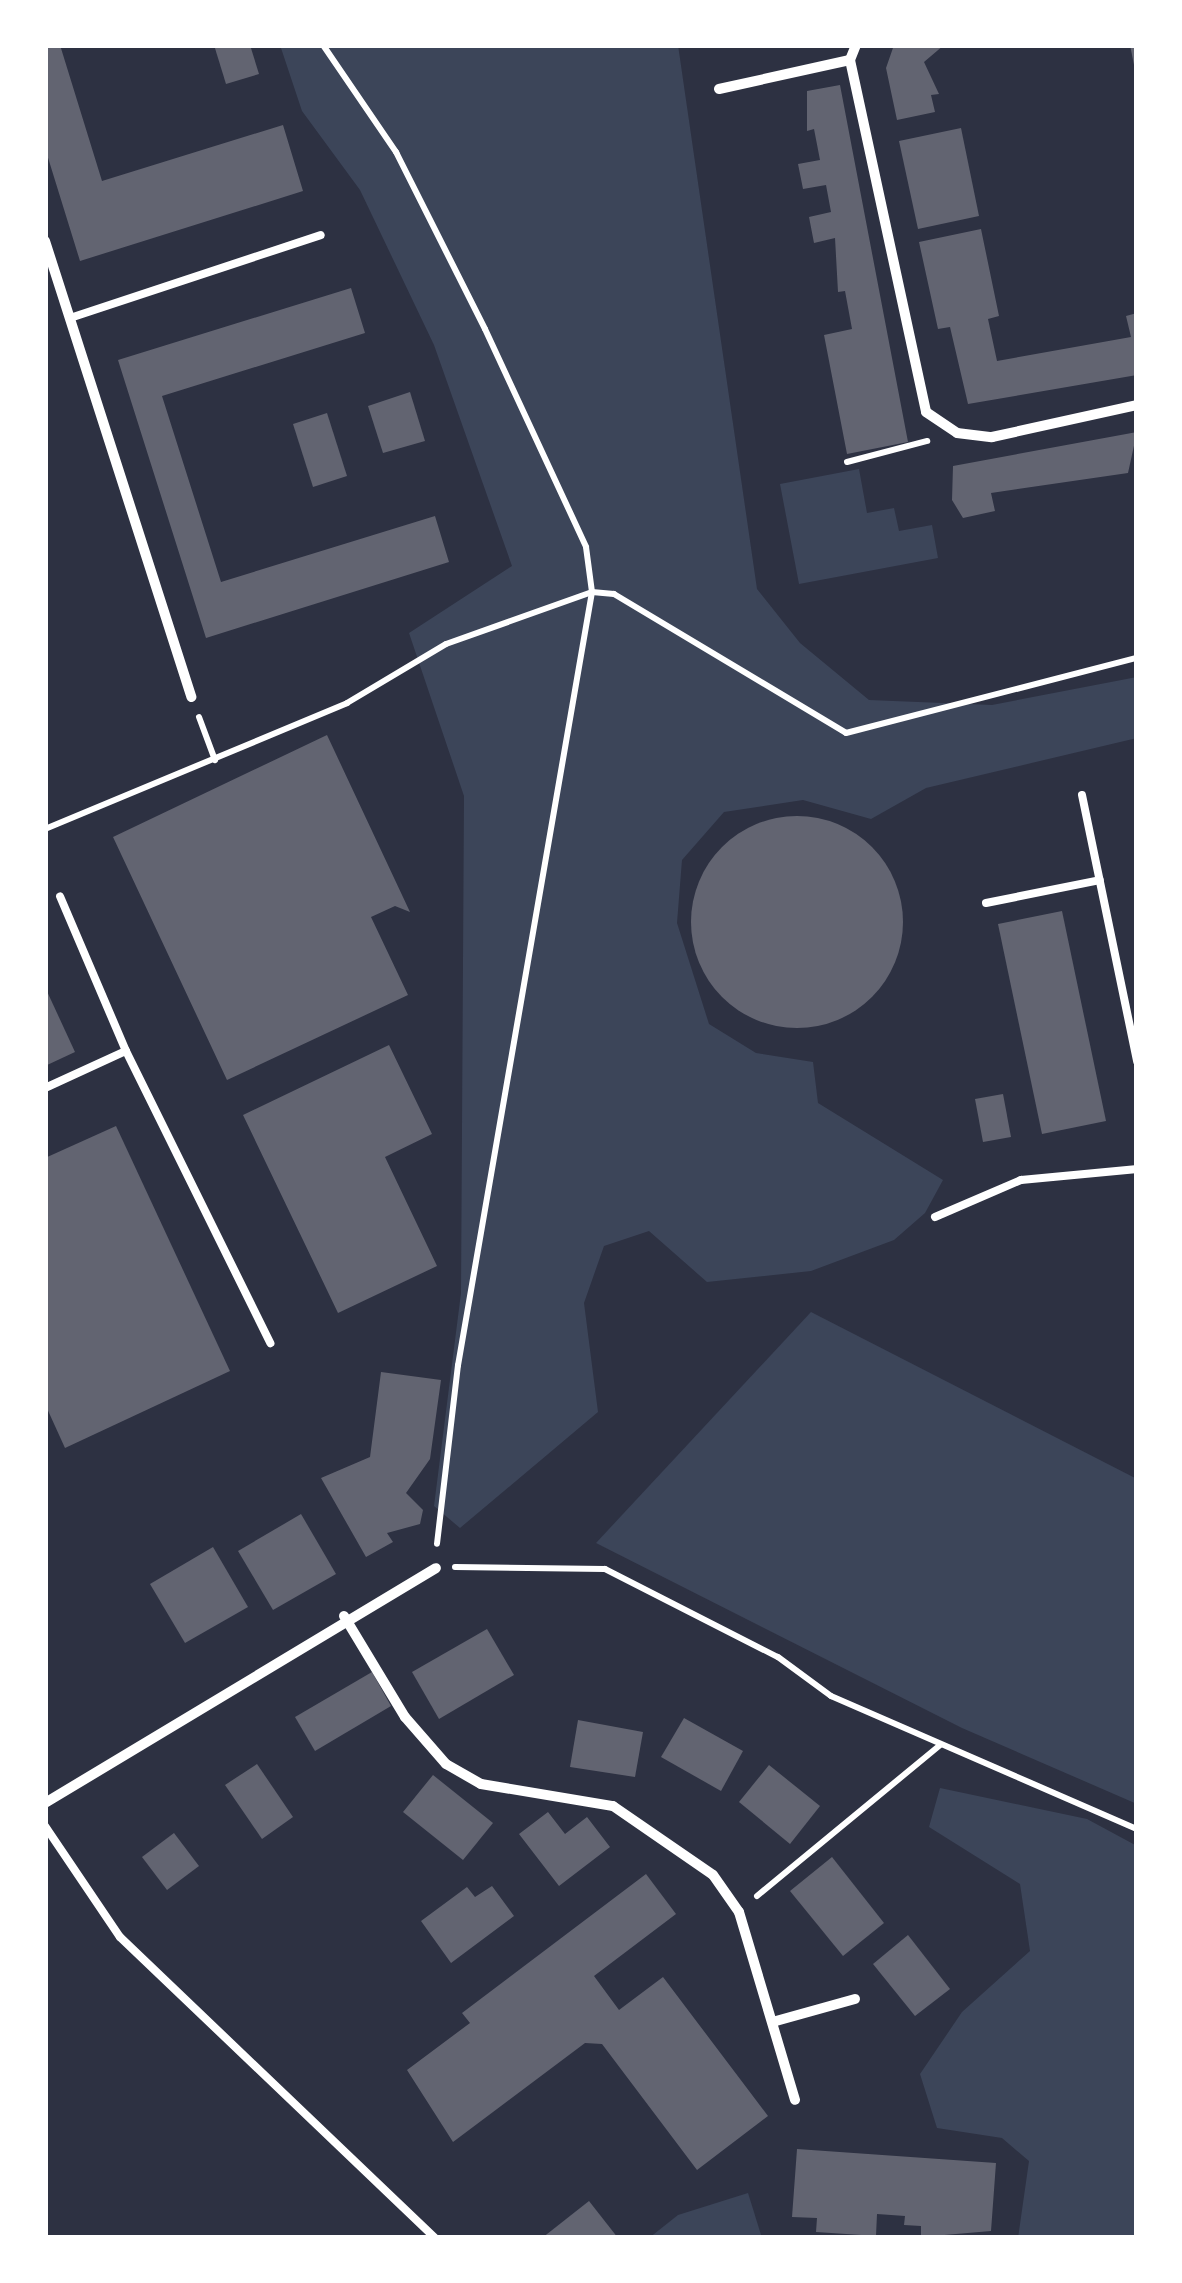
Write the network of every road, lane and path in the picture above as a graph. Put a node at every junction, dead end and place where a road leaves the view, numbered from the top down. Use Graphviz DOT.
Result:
graph roads {
  1 [pos="323,45"];
  2 [pos="856,45"];
  3 [pos="850,60"];
  4 [pos="719,89"];
  5 [pos="321,235"];
  6 [pos="45,241"];
  7 [pos="70,318"];
  8 [pos="1137,406"];
  9 [pos="940,421"];
  10 [pos="847,462"];
  11 [pos="592,592"];
  12 [pos="1137,658"];
  13 [pos="191,697"];
  14 [pos="214,760"];
  15 [pos="1082,794"];
  16 [pos="45,829"];
  17 [pos="1100,880"];
  18 [pos="60,896"];
  19 [pos="986,903"];
  20 [pos="126,1051"];
  21 [pos="1137,1061"];
  22 [pos="45,1088"];
  23 [pos="1137,1169"];
  24 [pos="934,1217"];
  25 [pos="270,1343"];
  26 [pos="436,1568"];
  27 [pos="344,1616"];
  28 [pos="941,1744"];
  29 [pos="45,1803"];
  30 [pos="45,1826"];
  31 [pos="1137,1829"];
  32 [pos="739,1912"];
  33 [pos="856,1998"];
  34 [pos="776,2021"];
  35 [pos="796,2100"];
  36 [pos="435,2238"];
  1 -- 11 [label="path"];
  2 -- 3 [label="street"];
  3 -- 4 [label="street"];
  3 -- 9 [label="street"];
  5 -- 7 [label="lane"];
  6 -- 7 [label="street"];
  7 -- 13 [label="street"];
  8 -- 9 [label="street"];
  9 -- 10 [label="path"];
  11 -- 12 [label="path"];
  11 -- 14 [label="path"];
  11 -- 26 [label="path"];
  13 -- 14 [label="path"];
  14 -- 16 [label="path"];
  15 -- 17 [label="lane"];
  17 -- 19 [label="lane"];
  17 -- 21 [label="lane"];
  18 -- 20 [label="lane"];
  20 -- 22 [label="lane"];
  20 -- 25 [label="lane"];
  23 -- 24 [label="lane"];
  26 -- 27 [label="street"];
  26 -- 28 [label="path"];
  27 -- 29 [label="street"];
  27 -- 32 [label="street"];
  28 -- 31 [label="path"];
  28 -- 32 [label="path"];
  30 -- 36 [label="lane"];
  32 -- 34 [label="street"];
  33 -- 34 [label="street"];
  34 -- 35 [label="street"];
}
